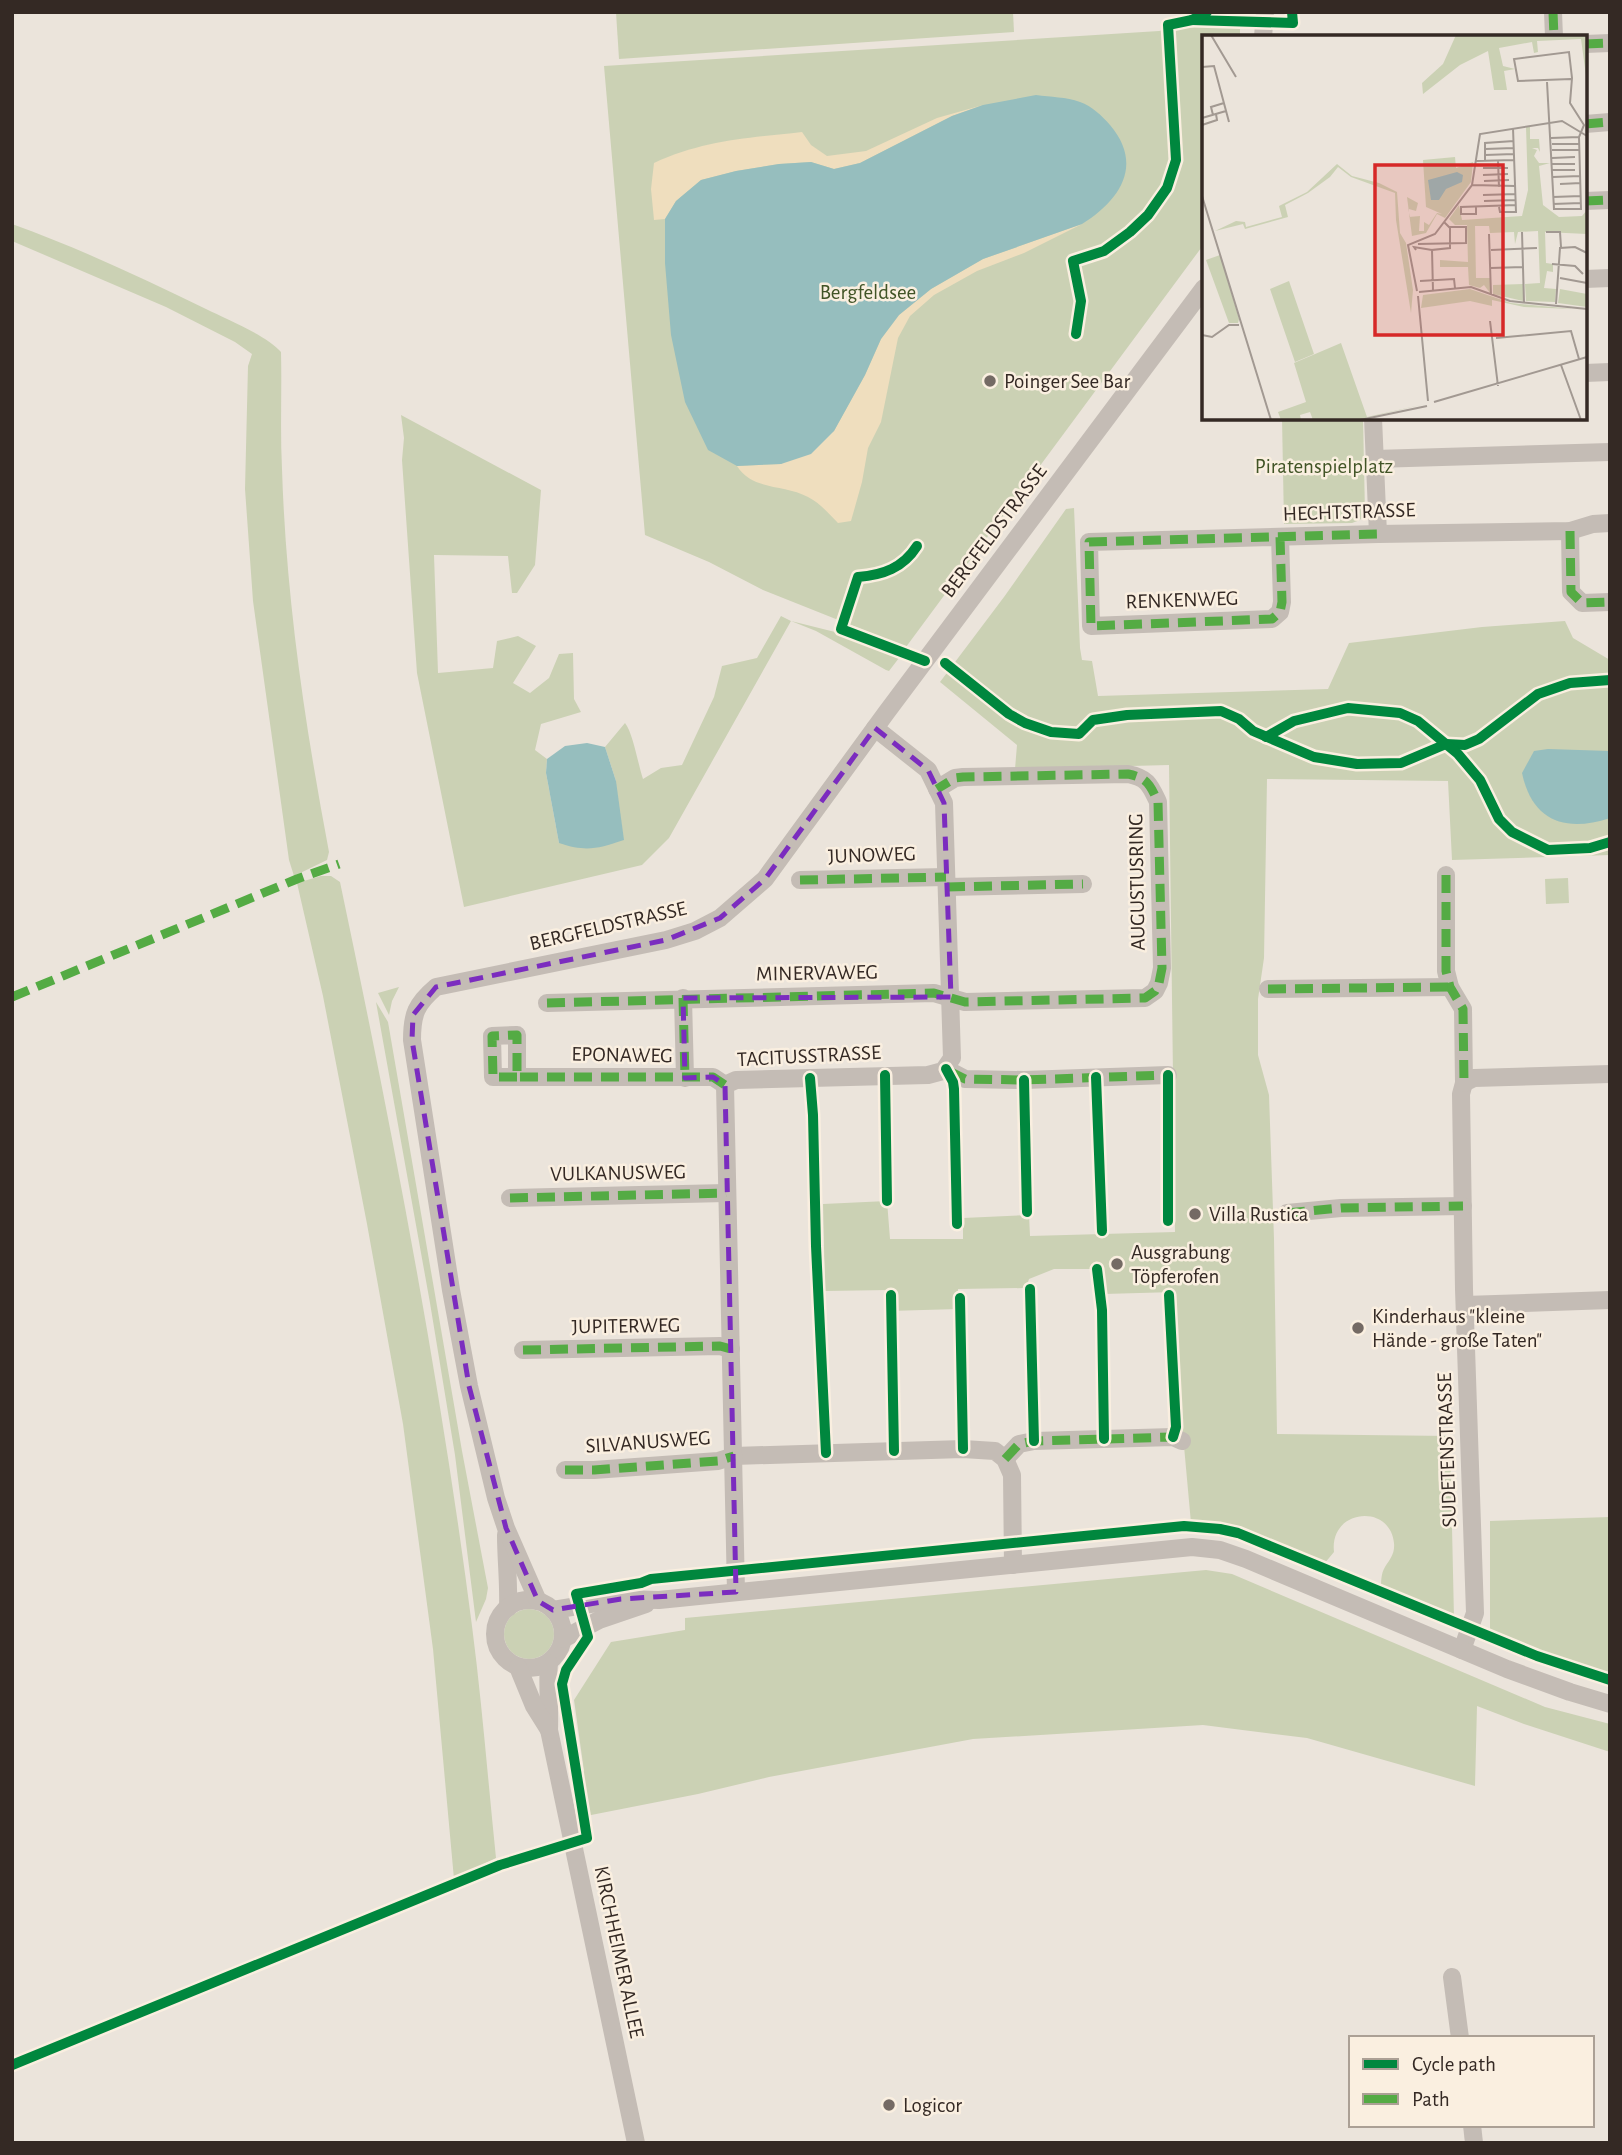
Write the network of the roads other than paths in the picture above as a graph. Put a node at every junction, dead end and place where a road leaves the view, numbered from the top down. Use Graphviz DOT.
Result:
graph roads {
  1 [pos="1265,12"];
  2 [pos="1553,12"];
  3 [pos="1263,35"];
  4 [pos="1554,35"];
  5 [pos="1610,43"];
  6 [pos="1587,44"];
  7 [pos="1610,122"];
  8 [pos="1587,124"];
  9 [pos="1587,201"];
  10 [pos="1610,201"];
  11 [pos="1610,278"];
  12 [pos="1587,279"];
  13 [pos="1202,291"];
  14 [pos="1587,373"];
  15 [pos="1610,373"];
  16 [pos="1373,420"];
  17 [pos="1610,452"];
  18 [pos="1375,459"];
  19 [pos="1610,523"];
  20 [pos="1570,531"];
  21 [pos="1378,534"];
  22 [pos="1280,537"];
  23 [pos="1089,542"];
  24 [pos="1610,602"];
  25 [pos="875,728"];
  26 [pos="937,789"];
  27 [pos="1446,875"];
  28 [pos="800,880"];
  29 [pos="946,882"];
  30 [pos="1083,884"];
  31 [pos="1450,987"];
  32 [pos="1268,989"];
  33 [pos="951,997"];
  34 [pos="683,998"];
  35 [pos="547,1003"];
  36 [pos="946,1069"];
  37 [pos="1168,1074"];
  38 [pos="1610,1074"];
  39 [pos="517,1077"];
  40 [pos="685,1078"];
  41 [pos="1464,1083"];
  42 [pos="725,1085"];
  43 [pos="726,1193"];
  44 [pos="510,1198"];
  45 [pos="1463,1206"];
  46 [pos="1287,1213"];
  47 [pos="1610,1300"];
  48 [pos="1465,1305"];
  49 [pos="731,1349"];
  50 [pos="523,1350"];
  51 [pos="1182,1441"];
  52 [pos="734,1456"];
  53 [pos="1005,1459"];
  54 [pos="565,1470"];
  55 [pos="506,1528"];
  56 [pos="1013,1565"];
  57 [pos="736,1592"];
  58 [pos="659,1600"];
  59 [pos="546,1606"];
  60 [pos="508,1608"];
  61 [pos="563,1639"];
  62 [pos="1462,1650"];
  63 [pos="549,1663"];
  64 [pos="518,1667"];
  65 [pos="1610,1703"];
  66 [pos="549,1730"];
  67 [pos="1452,1977"];
  68 [pos="1460,2036"];
  69 [pos="636,2143"];
  1 -- 3 [label="street"];
  2 -- 4 [label="street"];
  5 -- 6 [label="street"];
  7 -- 8 [label="street"];
  9 -- 10 [label="street"];
  11 -- 12 [label="street"];
  13 -- 25 [label="street, BERGFELDSTRASSE"];
  14 -- 15 [label="street"];
  16 -- 18 [label="street"];
  17 -- 18 [label="street"];
  18 -- 21 [label="street"];
  19 -- 20 [label="street, HECHTSTRASSE"];
  20 -- 21 [label="street, HECHTSTRASSE"];
  20 -- 24 [label="street"];
  21 -- 22 [label="street, HECHTSTRASSE"];
  22 -- 23 [label="street, HECHTSTRASSE"];
  22 -- 23 [label="street, RENKENWEG"];
  25 -- 26 [label="street"];
  25 -- 55 [label="street, BERGFELDSTRASSE"];
  26 -- 29 [label="street"];
  26 -- 33 [label="street, AUGUSTUSRING"];
  27 -- 31 [label="street, SUDETENSTRASSE"];
  28 -- 29 [label="street, JUNOWEG"];
  29 -- 30 [label="street, JUNOWEG"];
  29 -- 33 [label="street"];
  31 -- 32 [label="street"];
  31 -- 41 [label="street, SUDETENSTRASSE"];
  33 -- 34 [label="street, MINERVAWEG"];
  33 -- 36 [label="street"];
  34 -- 35 [label="street, MINERVAWEG"];
  34 -- 40 [label="street"];
  36 -- 37 [label="street"];
  36 -- 42 [label="street, TACITUSSTRASSE"];
  38 -- 41 [label="street"];
  39 -- 40 [label="street, EPONAWEG"];
  40 -- 42 [label="street, EPONAWEG"];
  41 -- 45 [label="street, SUDETENSTRASSE"];
  42 -- 43 [label="street, TACITUSSTRASSE"];
  43 -- 44 [label="street, VULKANUSWEG"];
  43 -- 49 [label="street, TACITUSSTRASSE"];
  45 -- 46 [label="street"];
  45 -- 48 [label="street, SUDETENSTRASSE"];
  47 -- 48 [label="street"];
  48 -- 62 [label="street, SUDETENSTRASSE"];
  49 -- 50 [label="street, JUPITERWEG"];
  49 -- 52 [label="street, TACITUSSTRASSE"];
  51 -- 53 [label="street"];
  52 -- 53 [label="street, SILVANUSWEG"];
  52 -- 54 [label="street, SILVANUSWEG"];
  52 -- 57 [label="street, TACITUSSTRASSE"];
  53 -- 56 [label="street"];
  55 -- 59 [label="street, BERGFELDSTRASSE"];
  55 -- 60 [label="street, BERGFELDSTRASSE"];
  56 -- 57 [label="street"];
  56 -- 62 [label="street"];
  57 -- 58 [label="street"];
  58 -- 59 [label="street"];
  58 -- 61 [label="street"];
  59 -- 60 [label="street"];
  59 -- 61 [label="street"];
  60 -- 64 [label="street"];
  61 -- 63 [label="street"];
  62 -- 65 [label="street"];
  63 -- 64 [label="street"];
  63 -- 66 [label="street, KIRCHHEIMER ALLEE"];
  64 -- 66 [label="street, KIRCHHEIMER ALLEE"];
  66 -- 69 [label="street, KIRCHHEIMER ALLEE"];
  67 -- 68 [label="street"];
}
